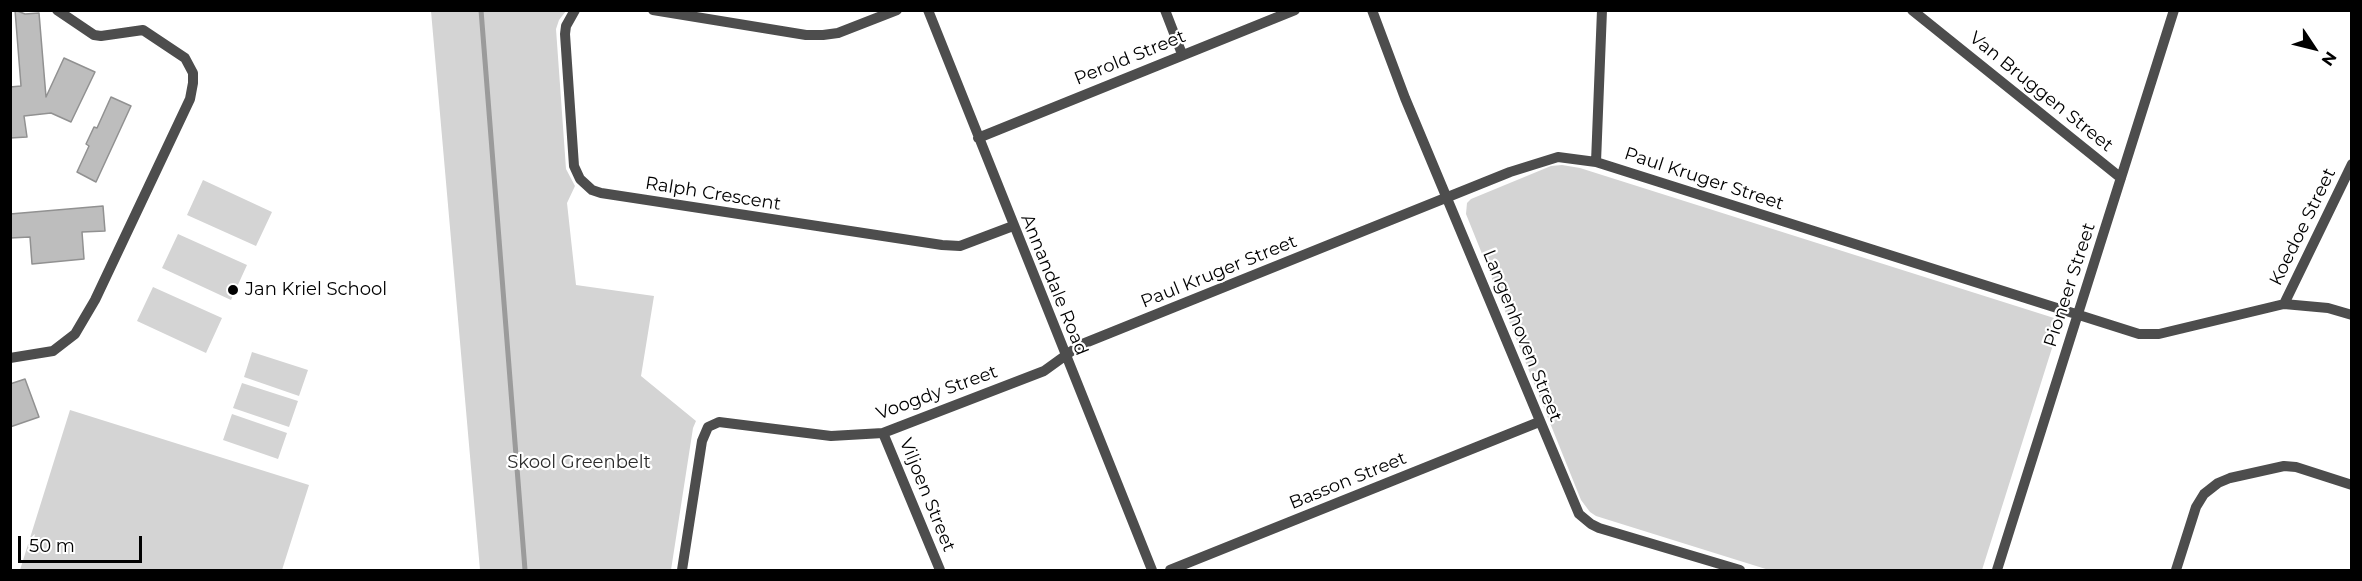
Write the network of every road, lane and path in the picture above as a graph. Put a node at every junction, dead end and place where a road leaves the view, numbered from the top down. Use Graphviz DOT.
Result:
graph roads {
  1 [pos="57,10"];
  2 [pos="574,10"];
  3 [pos="653,10"];
  4 [pos="897,10"];
  5 [pos="928,10"];
  6 [pos="1165,10"];
  7 [pos="1294,10"];
  8 [pos="1372,10"];
  9 [pos="1602,10"];
  10 [pos="1912,10"];
  11 [pos="2174,10"];
  12 [pos="1182,54"];
  13 [pos="978,138"];
  14 [pos="1596,162"];
  15 [pos="2352,165"];
  16 [pos="2121,178"];
  17 [pos="1447,199"];
  18 [pos="1013,226"];
  19 [pos="2284,304"];
  20 [pos="2078,315"];
  21 [pos="2352,315"];
  22 [pos="1065,356"];
  23 [pos="10,358"];
  24 [pos="1539,422"];
  25 [pos="883,433"];
  26 [pos="2352,485"];
  27 [pos="1707,560"];
  28 [pos="682,570"];
  29 [pos="940,570"];
  30 [pos="1152,570"];
  31 [pos="1170,570"];
  32 [pos="1701,570"];
  33 [pos="1740,570"];
  34 [pos="1997,570"];
  35 [pos="2176,570"];
  1 -- 23 [label="street"];
  2 -- 18 [label="street, Ralph Crescent"];
  3 -- 4 [label="street"];
  5 -- 13 [label="street, Annandale Road"];
  6 -- 12 [label="street"];
  7 -- 12 [label="street, Perold Street"];
  8 -- 17 [label="street, Langenhoven Street"];
  9 -- 14 [label="street"];
  10 -- 16 [label="street, Van Bruggen Street"];
  11 -- 16 [label="street, Pioneer Street"];
  12 -- 13 [label="street, Perold Street"];
  13 -- 18 [label="street, Annandale Road"];
  14 -- 17 [label="street, Paul Kruger Street"];
  14 -- 20 [label="street, Paul Kruger Street"];
  15 -- 19 [label="street, Koedoe Street"];
  16 -- 20 [label="street, Pioneer Street"];
  17 -- 22 [label="street, Paul Kruger Street"];
  17 -- 24 [label="street, Langenhoven Street"];
  18 -- 22 [label="street, Annandale Road"];
  19 -- 20 [label="street, Paul Kruger Street"];
  19 -- 21 [label="street, Paul Kruger Street"];
  20 -- 34 [label="street, Pioneer Street"];
  22 -- 25 [label="street, Voogdy Street"];
  22 -- 30 [label="street, Annandale Road"];
  24 -- 27 [label="street, Langenhoven Street"];
  24 -- 31 [label="street, Basson Street"];
  25 -- 28 [label="street, Voogdy Street"];
  25 -- 29 [label="street, Viljoen Street"];
  26 -- 35 [label="street"];
  27 -- 32 [label="street"];
  27 -- 33 [label="street, Langenhoven Street"];
}
